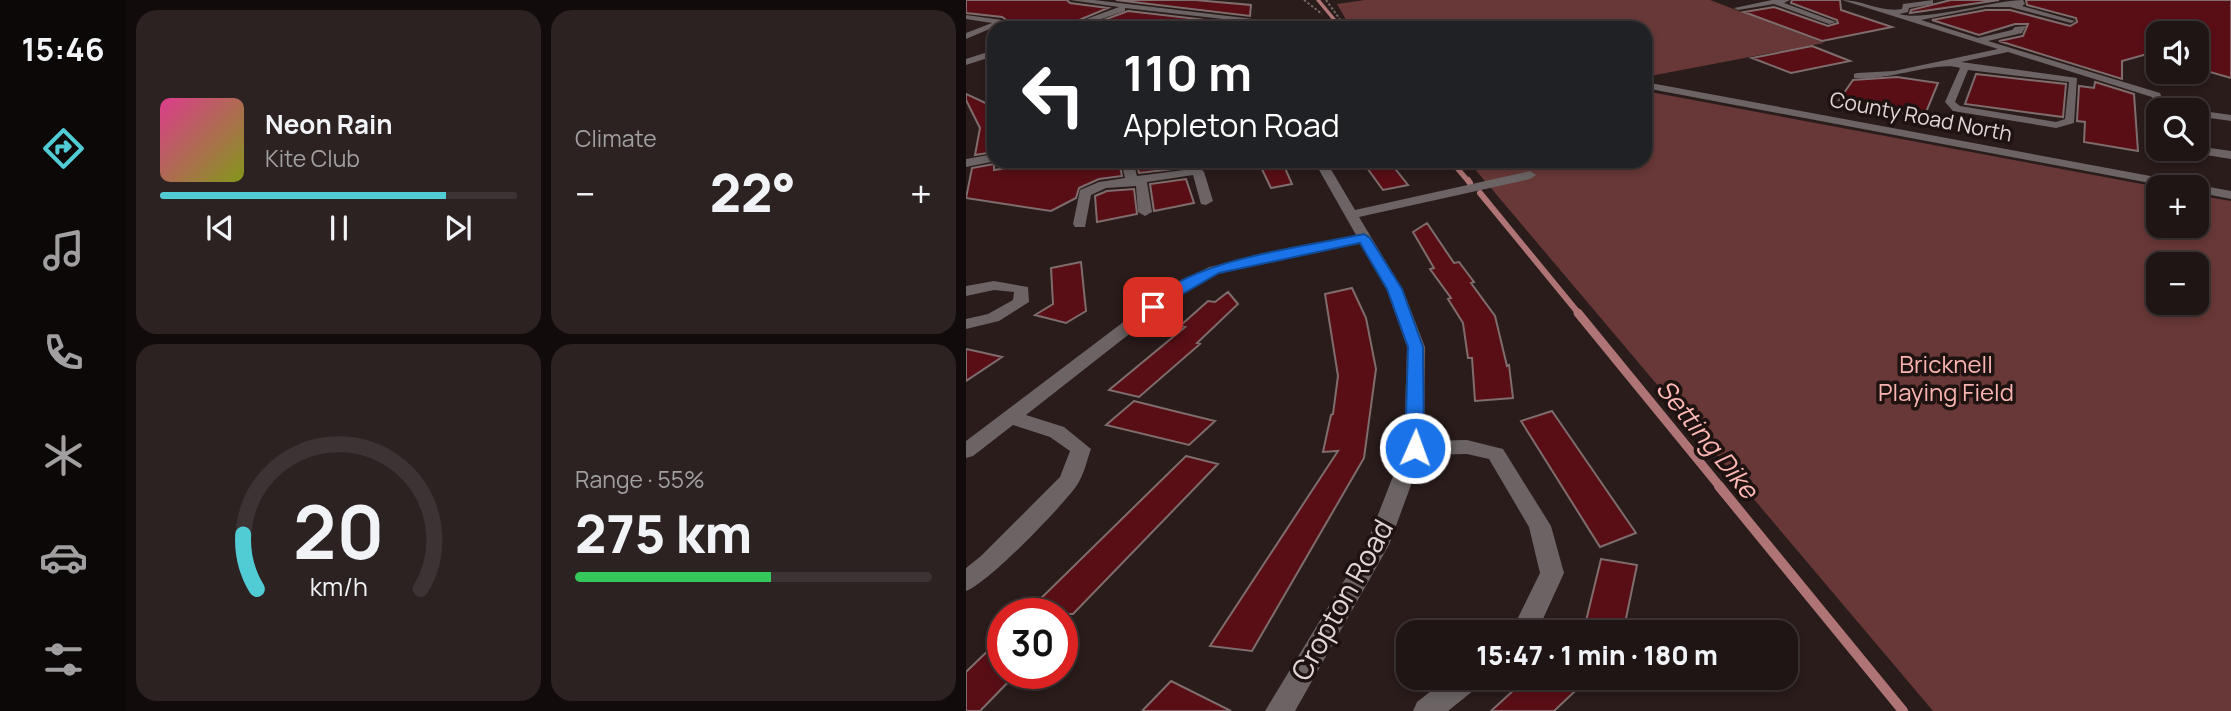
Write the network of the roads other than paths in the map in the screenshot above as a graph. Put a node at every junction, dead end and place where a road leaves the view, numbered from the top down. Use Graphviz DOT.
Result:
graph roads {
  1 [pos="1074,0"];
  2 [pos="1786,0"];
  3 [pos="1846,0"];
  4 [pos="1912,0"];
  5 [pos="1775,2"];
  6 [pos="1930,2"];
  7 [pos="1130,3"];
  8 [pos="2016,3"];
  9 [pos="1738,8"];
  10 [pos="1870,8"];
  11 [pos="1889,14"];
  12 [pos="966,17"];
  13 [pos="1909,20"];
  14 [pos="995,21"];
  15 [pos="1084,21"];
  16 [pos="1270,21"];
  17 [pos="1832,22"];
  18 [pos="2071,22"];
  19 [pos="2023,27"];
  20 [pos="987,28"];
  21 [pos="966,36"];
  22 [pos="1976,41"];
  23 [pos="975,47"];
  24 [pos="987,50"];
  25 [pos="2007,50"];
  26 [pos="987,54"];
  27 [pos="966,62"];
  28 [pos="1959,65"];
  29 [pos="1857,76"];
  30 [pos="1652,86"];
  31 [pos="2157,98"];
  32 [pos="2209,115"];
  33 [pos="2231,118"];
  34 [pos="2209,152"];
  35 [pos="2231,155"];
  36 [pos="987,159"];
  37 [pos="966,163"];
  38 [pos="1129,168"];
  39 [pos="1324,168"];
  40 [pos="1530,175"];
  41 [pos="2146,179"];
  42 [pos="1132,180"];
  43 [pos="2209,191"];
  44 [pos="2231,195"];
  45 [pos="1206,201"];
  46 [pos="1145,212"];
  47 [pos="1352,215"];
  48 [pos="1080,224"];
  49 [pos="1364,238"];
  50 [pos="966,291"];
  51 [pos="966,324"];
  52 [pos="1011,417"];
  53 [pos="1415,448"];
  54 [pos="966,451"];
  55 [pos="966,581"];
  56 [pos="1530,620"];
  57 [pos="1454,690"];
  58 [pos="1279,711"];
  59 [pos="1427,711"];
  1 -- 7 [label="street"];
  2 -- 5 [label="street"];
  3 -- 10 [label="street"];
  4 -- 10 [label="street"];
  5 -- 9 [label="street"];
  5 -- 17 [label="street"];
  6 -- 11 [label="street"];
  7 -- 15 [label="street"];
  7 -- 16 [label="street"];
  8 -- 13 [label="street"];
  8 -- 18 [label="street"];
  10 -- 11 [label="street"];
  11 -- 13 [label="street"];
  12 -- 14 [label="street"];
  13 -- 22 [label="street"];
  19 -- 22 [label="street"];
  20 -- 21 [label="street"];
  22 -- 25 [label="street"];
  23 -- 24 [label="street"];
  25 -- 28 [label="street"];
  25 -- 31 [label="street"];
  26 -- 27 [label="street"];
  28 -- 28 [label="street"];
  28 -- 29 [label="street"];
  30 -- 41 [label="street, County Road North"];
  32 -- 33 [label="street"];
  34 -- 35 [label="street"];
  36 -- 37 [label="street"];
  38 -- 42 [label="street"];
  39 -- 47 [label="street, Cropton Road"];
  40 -- 47 [label="street"];
  42 -- 45 [label="street"];
  42 -- 46 [label="street"];
  42 -- 48 [label="street"];
  43 -- 44 [label="street"];
  47 -- 49 [label="street, Cropton Road"];
  49 -- 52 [label="street"];
  49 -- 53 [label="street, Cropton Road"];
  50 -- 51 [label="street"];
  52 -- 54 [label="street"];
  52 -- 55 [label="street"];
  53 -- 56 [label="street"];
  53 -- 58 [label="street, Cropton Road"];
  57 -- 59 [label="street"];
}
